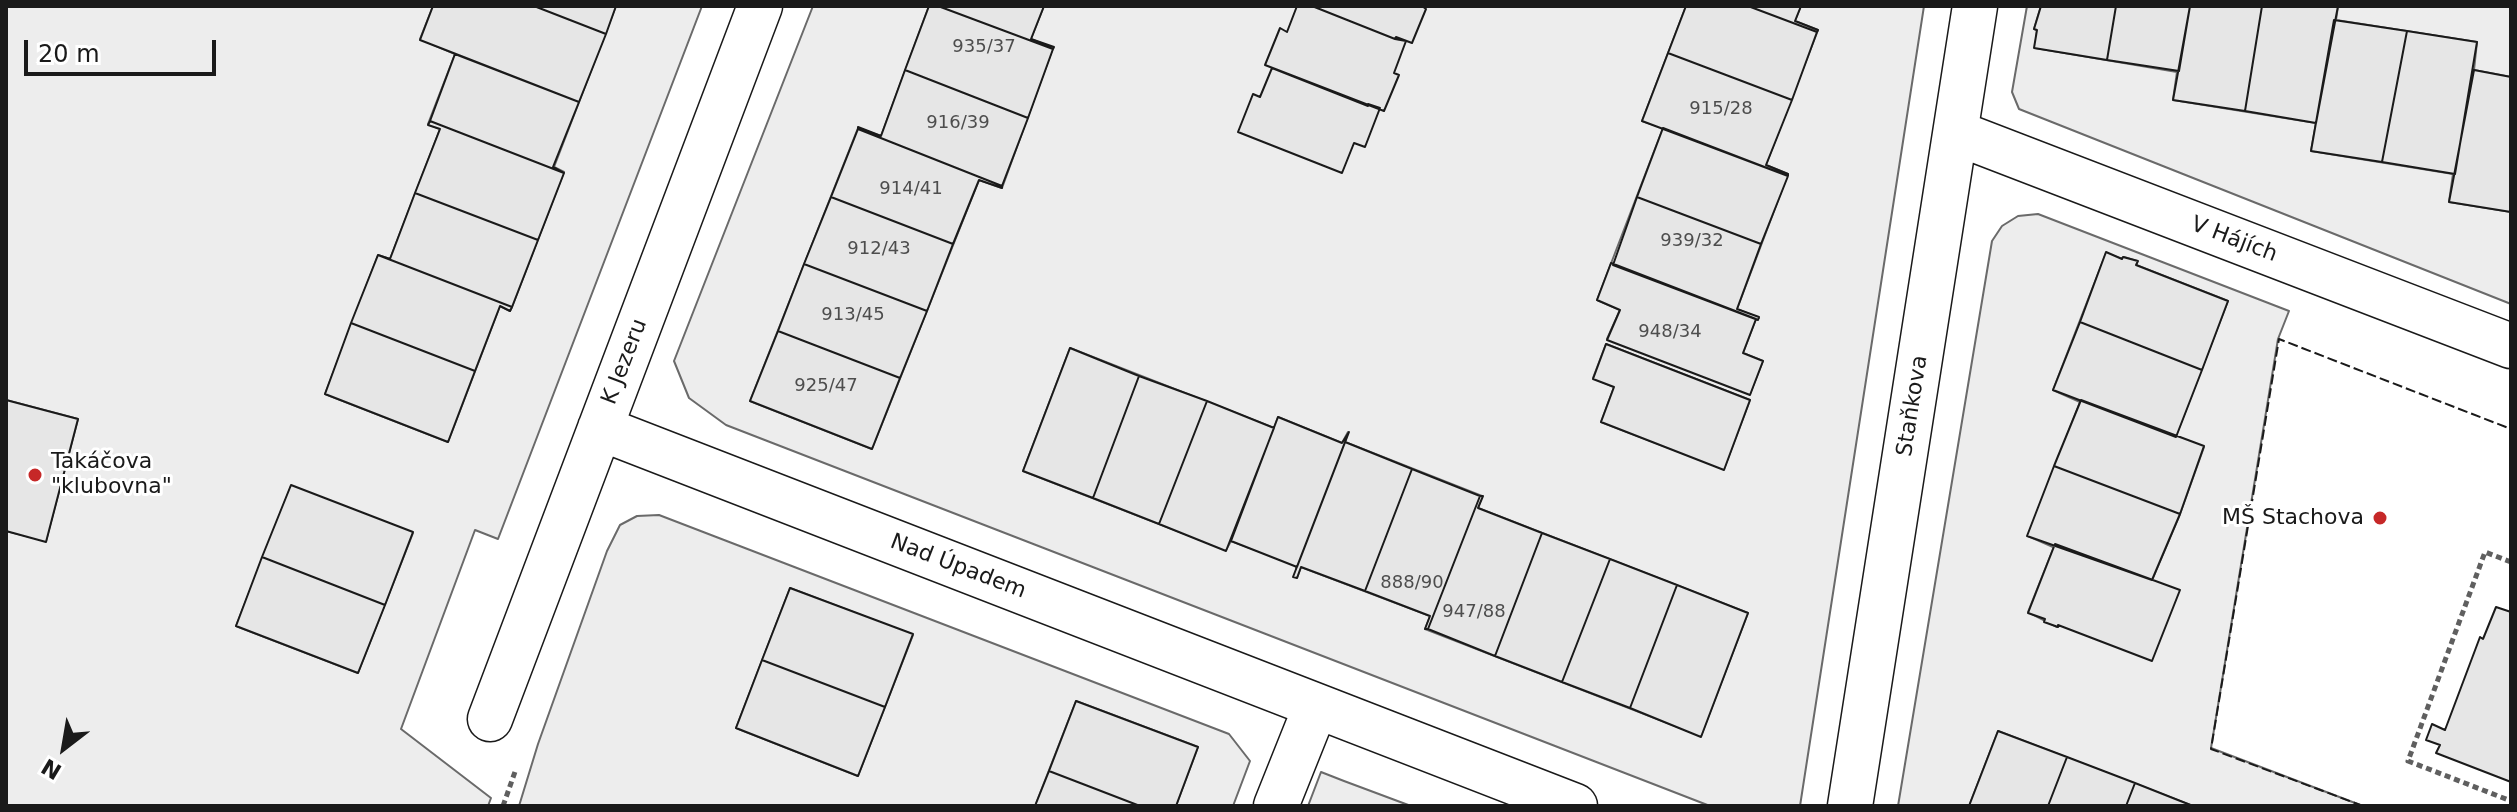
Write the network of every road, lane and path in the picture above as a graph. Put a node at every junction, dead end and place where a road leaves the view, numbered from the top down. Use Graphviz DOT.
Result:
graph roads {
  1 [pos="760,6"];
  2 [pos="1975,6"];
  3 [pos="1957,133"];
  4 [pos="2511,346"];
  5 [pos="600,428"];
  6 [pos="2511,562"];
  7 [pos="1316,706"];
  8 [pos="490,719"];
  9 [pos="2511,801"];
  10 [pos="1276,806"];
  11 [pos="1575,806"];
  12 [pos="1850,806"];
  1 -- 5 [label="street, K Jezeru"];
  2 -- 3 [label="street, Staňkova"];
  3 -- 4 [label="street, V Hájích"];
  3 -- 12 [label="street, Staňkova"];
  5 -- 7 [label="street, Nad Úpadem"];
  5 -- 8 [label="street, K Jezeru"];
  6 -- 9 [label="path"];
  7 -- 10 [label="street"];
  7 -- 11 [label="street, Nad Úpadem"];
}
